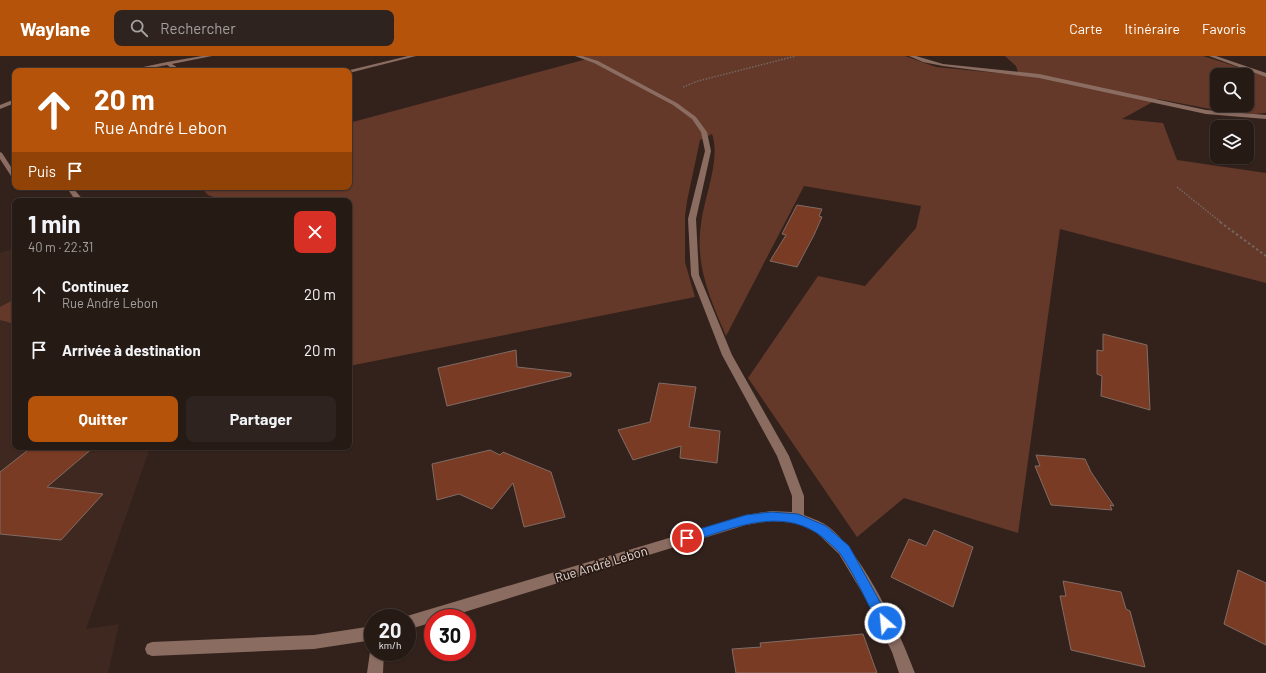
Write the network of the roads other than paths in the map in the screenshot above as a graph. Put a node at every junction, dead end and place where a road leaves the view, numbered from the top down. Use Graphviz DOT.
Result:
graph roads {
  1 [pos="210,56"];
  2 [pos="414,56"];
  3 [pos="577,56"];
  4 [pos="911,56"];
  5 [pos="1211,56"];
  6 [pos="167,63"];
  7 [pos="142,68"];
  8 [pos="175,68"];
  9 [pos="352,70"];
  10 [pos="1266,75"];
  11 [pos="12,102"];
  12 [pos="0,108"];
  13 [pos="1266,117"];
  14 [pos="0,154"];
  15 [pos="12,173"];
  16 [pos="798,518"];
  17 [pos="416,620"];
  18 [pos="364,634"];
  19 [pos="152,649"];
  20 [pos="376,661"];
  21 [pos="375,673"];
  22 [pos="907,673"];
  1 -- 6 [label="street"];
  2 -- 9 [label="street"];
  3 -- 16 [label="street"];
  4 -- 13 [label="street"];
  5 -- 10 [label="street"];
  6 -- 7 [label="street"];
  6 -- 8 [label="street"];
  11 -- 12 [label="street"];
  14 -- 15 [label="street"];
  16 -- 17 [label="street, Rue André Lebon"];
  16 -- 22 [label="street"];
  18 -- 19 [label="street"];
  20 -- 21 [label="street"];
}
